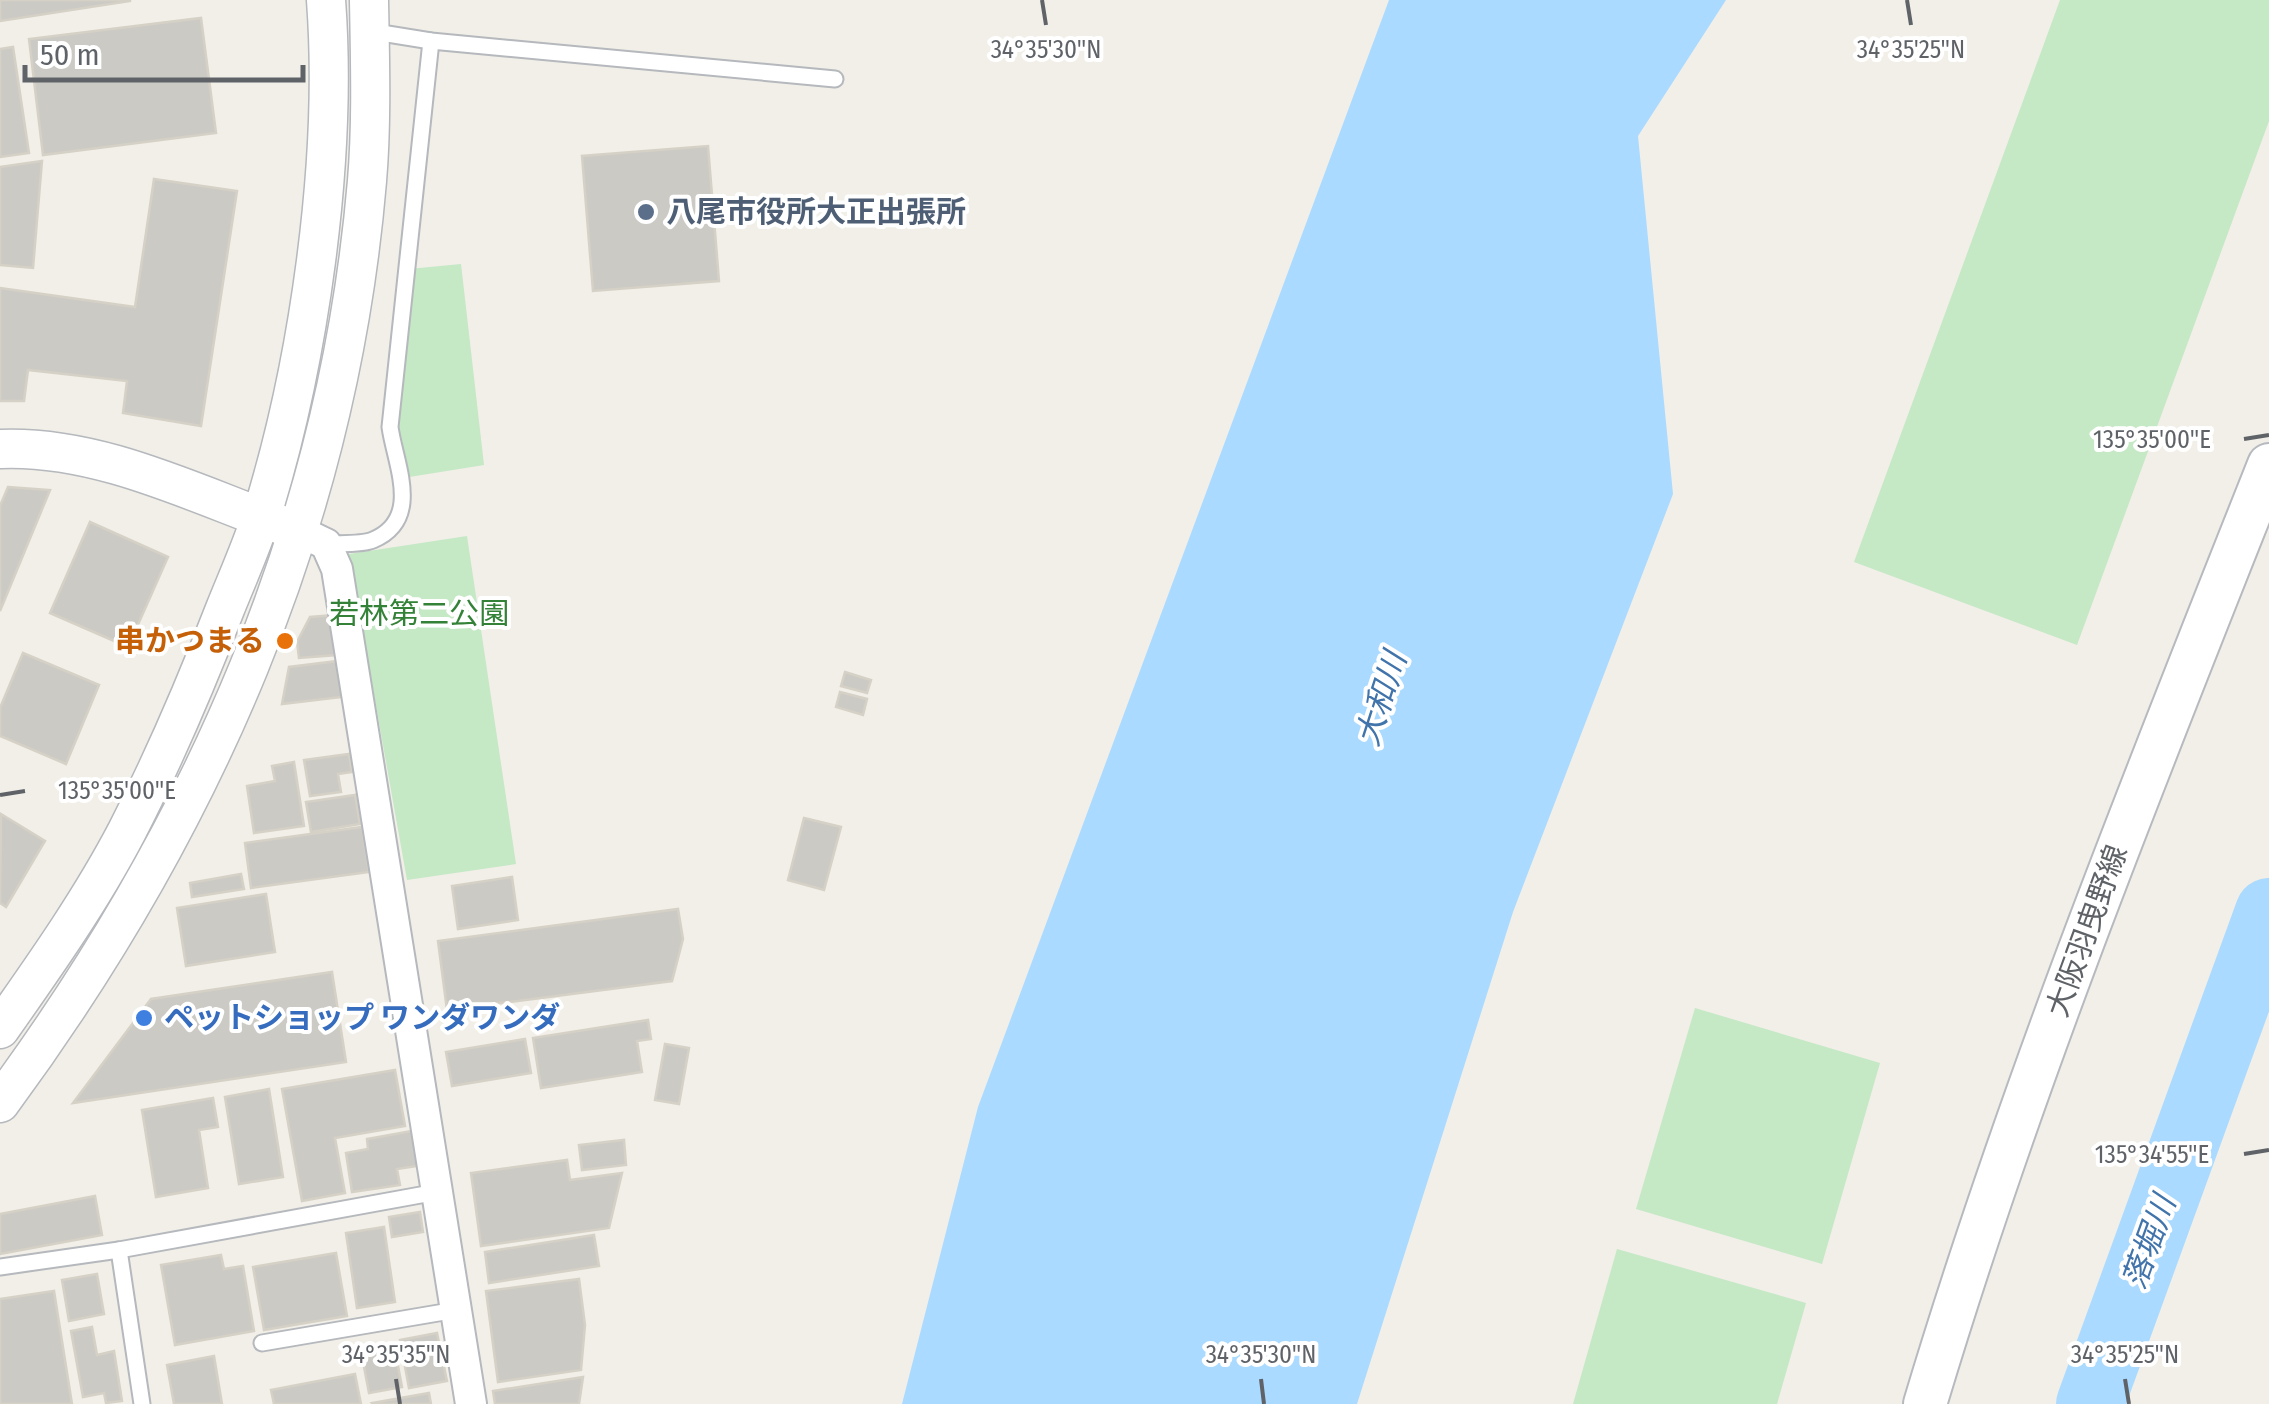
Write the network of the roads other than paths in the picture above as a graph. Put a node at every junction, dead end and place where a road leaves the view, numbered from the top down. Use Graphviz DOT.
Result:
graph roads {
  1 [pos="326,0"];
  2 [pos="369,15"];
  3 [pos="431,41"];
  4 [pos="835,78"];
  5 [pos="0,449"];
  6 [pos="2269,465"];
  7 [pos="261,518"];
  8 [pos="313,538"];
  9 [pos="0,1029"];
  10 [pos="0,1103"];
  11 [pos="438,1192"];
  12 [pos="118,1250"];
  13 [pos="0,1267"];
  14 [pos="456,1310"];
  15 [pos="262,1343"];
  16 [pos="142,1404"];
  17 [pos="471,1404"];
  18 [pos="1925,1404"];
  1 -- 7 [label="street"];
  2 -- 3 [label="lane"];
  2 -- 8 [label="street"];
  3 -- 4 [label="lane"];
  3 -- 8 [label="lane"];
  5 -- 7 [label="street"];
  6 -- 18 [label="main road, 大阪羽曳野線"];
  7 -- 8 [label="street"];
  7 -- 9 [label="street"];
  8 -- 10 [label="street"];
  8 -- 11 [label="street"];
  11 -- 12 [label="lane"];
  11 -- 14 [label="street"];
  12 -- 13 [label="lane"];
  12 -- 16 [label="lane"];
  14 -- 15 [label="lane"];
  14 -- 17 [label="street"];
}
